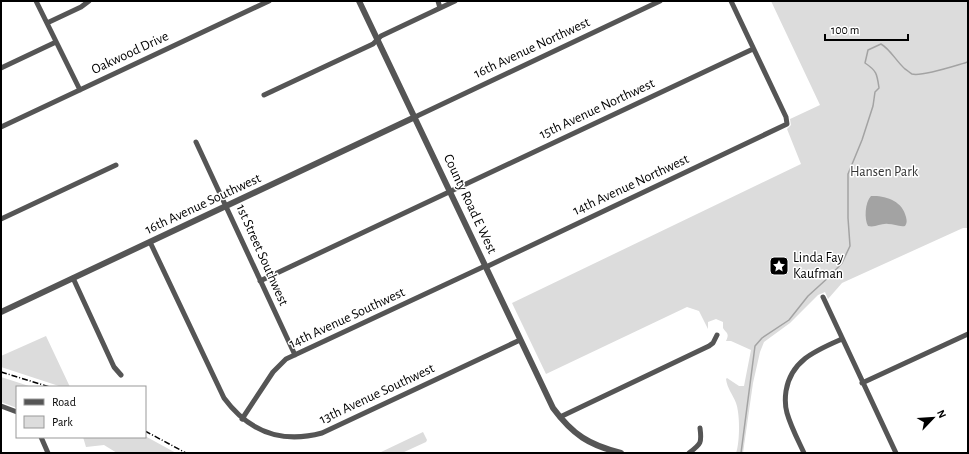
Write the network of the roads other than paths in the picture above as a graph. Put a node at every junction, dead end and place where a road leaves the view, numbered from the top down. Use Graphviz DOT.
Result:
graph roads {
  1 [pos="36,1"];
  2 [pos="89,1"];
  3 [pos="269,1"];
  4 [pos="359,1"];
  5 [pos="438,1"];
  6 [pos="455,1"];
  7 [pos="660,1"];
  8 [pos="731,1"];
  9 [pos="440,8"];
  10 [pos="47,23"];
  11 [pos="378,39"];
  12 [pos="56,42"];
  13 [pos="753,49"];
  14 [pos="1,68"];
  15 [pos="80,90"];
  16 [pos="264,95"];
  17 [pos="415,117"];
  18 [pos="1,127"];
  19 [pos="196,142"];
  20 [pos="116,165"];
  21 [pos="451,192"];
  22 [pos="226,206"];
  23 [pos="1,219"];
  24 [pos="150,242"];
  25 [pos="486,267"];
  26 [pos="73,278"];
  27 [pos="260,281"];
  28 [pos="823,297"];
  29 [pos="1,312"];
  30 [pos="968,334"];
  31 [pos="717,335"];
  32 [pos="842,339"];
  33 [pos="520,340"];
  34 [pos="294,355"];
  35 [pos="121,375"];
  36 [pos="862,383"];
  37 [pos="1,406"];
  38 [pos="16,412"];
  39 [pos="560,417"];
  40 [pos="242,419"];
  41 [pos="700,428"];
  42 [pos="41,438"];
  43 [pos="48,453"];
  44 [pos="621,453"];
  45 [pos="689,453"];
  46 [pos="804,453"];
  47 [pos="896,453"];
  1 -- 10 [label="street"];
  2 -- 10 [label="street"];
  3 -- 15 [label="street, Oakwood Drive"];
  4 -- 11 [label="street, County Road E West"];
  5 -- 9 [label="street"];
  6 -- 9 [label="street"];
  7 -- 17 [label="street, 16th Avenue Northwest"];
  8 -- 13 [label="street"];
  9 -- 11 [label="street"];
  10 -- 12 [label="street"];
  11 -- 16 [label="street"];
  11 -- 17 [label="street, County Road E West"];
  12 -- 14 [label="street"];
  12 -- 15 [label="street"];
  13 -- 21 [label="street, 15th Avenue Northwest"];
  13 -- 25 [label="street, 14th Avenue Northwest"];
  15 -- 18 [label="street, Oakwood Drive"];
  17 -- 21 [label="street, County Road E West"];
  17 -- 22 [label="street, 16th Avenue Southwest"];
  19 -- 22 [label="street, 1st Street Southwest"];
  20 -- 23 [label="street"];
  21 -- 25 [label="street, County Road E West"];
  21 -- 27 [label="street, 15th Avenue Northwest"];
  22 -- 24 [label="street, 16th Avenue Southwest"];
  22 -- 27 [label="street, 1st Street Southwest"];
  24 -- 26 [label="street, 16th Avenue Southwest"];
  24 -- 40 [label="street, 13th Avenue Southwest"];
  25 -- 33 [label="street, County Road E West"];
  25 -- 34 [label="street, 14th Avenue Southwest"];
  26 -- 29 [label="street, 16th Avenue Southwest"];
  26 -- 35 [label="street"];
  27 -- 34 [label="street, 1st Street Southwest"];
  28 -- 32 [label="street"];
  30 -- 36 [label="street"];
  31 -- 39 [label="street"];
  32 -- 36 [label="street"];
  32 -- 46 [label="street"];
  33 -- 39 [label="street, County Road E West"];
  33 -- 40 [label="street, 13th Avenue Southwest"];
  34 -- 40 [label="street, 14th Avenue Southwest"];
  36 -- 47 [label="street"];
  37 -- 38 [label="street"];
  39 -- 44 [label="street, County Road E West"];
  41 -- 45 [label="street"];
  42 -- 43 [label="street"];
}
